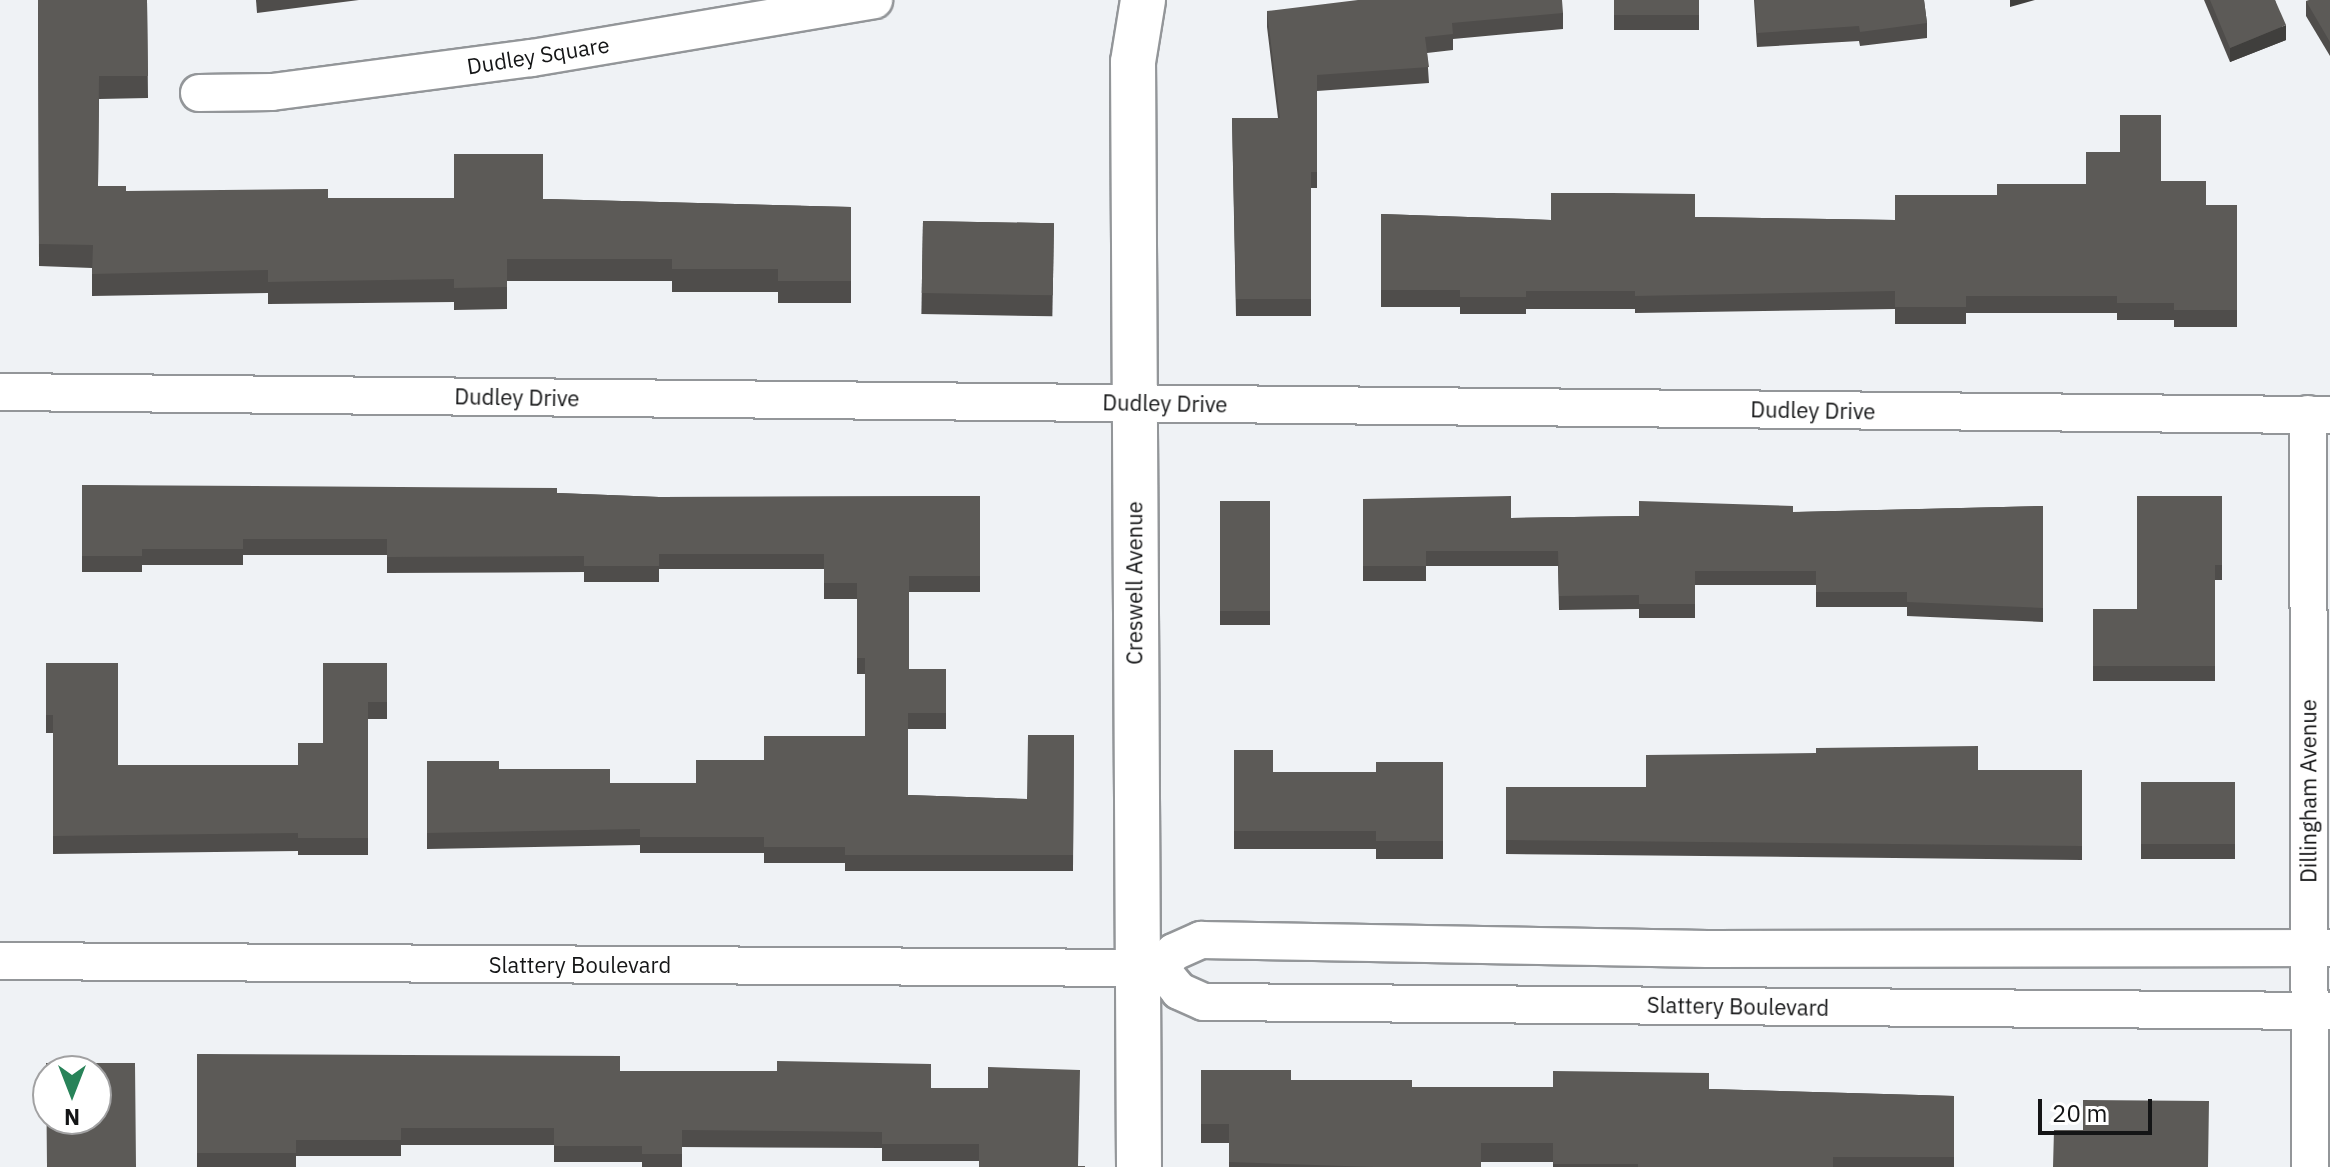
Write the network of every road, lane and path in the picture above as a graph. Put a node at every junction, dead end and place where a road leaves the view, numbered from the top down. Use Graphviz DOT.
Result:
graph roads {
  1 [pos="874,0"];
  2 [pos="1142,0"];
  3 [pos="199,93"];
  4 [pos="0,392"];
  5 [pos="1133,403"];
  6 [pos="2319,414"];
  7 [pos="2319,948"];
  8 [pos="0,961"];
  9 [pos="1148,968"];
  10 [pos="2319,1011"];
  11 [pos="1139,1167"];
  12 [pos="2310,1167"];
  1 -- 3 [label="street, Dudley Square"];
  2 -- 5 [label="street, Creswell Avenue"];
  4 -- 5 [label="street, Dudley Drive"];
  5 -- 6 [label="street, Dudley Drive"];
  5 -- 9 [label="street, Creswell Avenue"];
  6 -- 7 [label="street, Dillingham Avenue"];
  7 -- 9 [label="street"];
  7 -- 10 [label="street, Dillingham Avenue"];
  8 -- 9 [label="street, Slattery Boulevard"];
  9 -- 10 [label="street, Slattery Boulevard"];
  9 -- 11 [label="street, Creswell Avenue"];
  10 -- 12 [label="street, Dillingham Avenue"];
}
